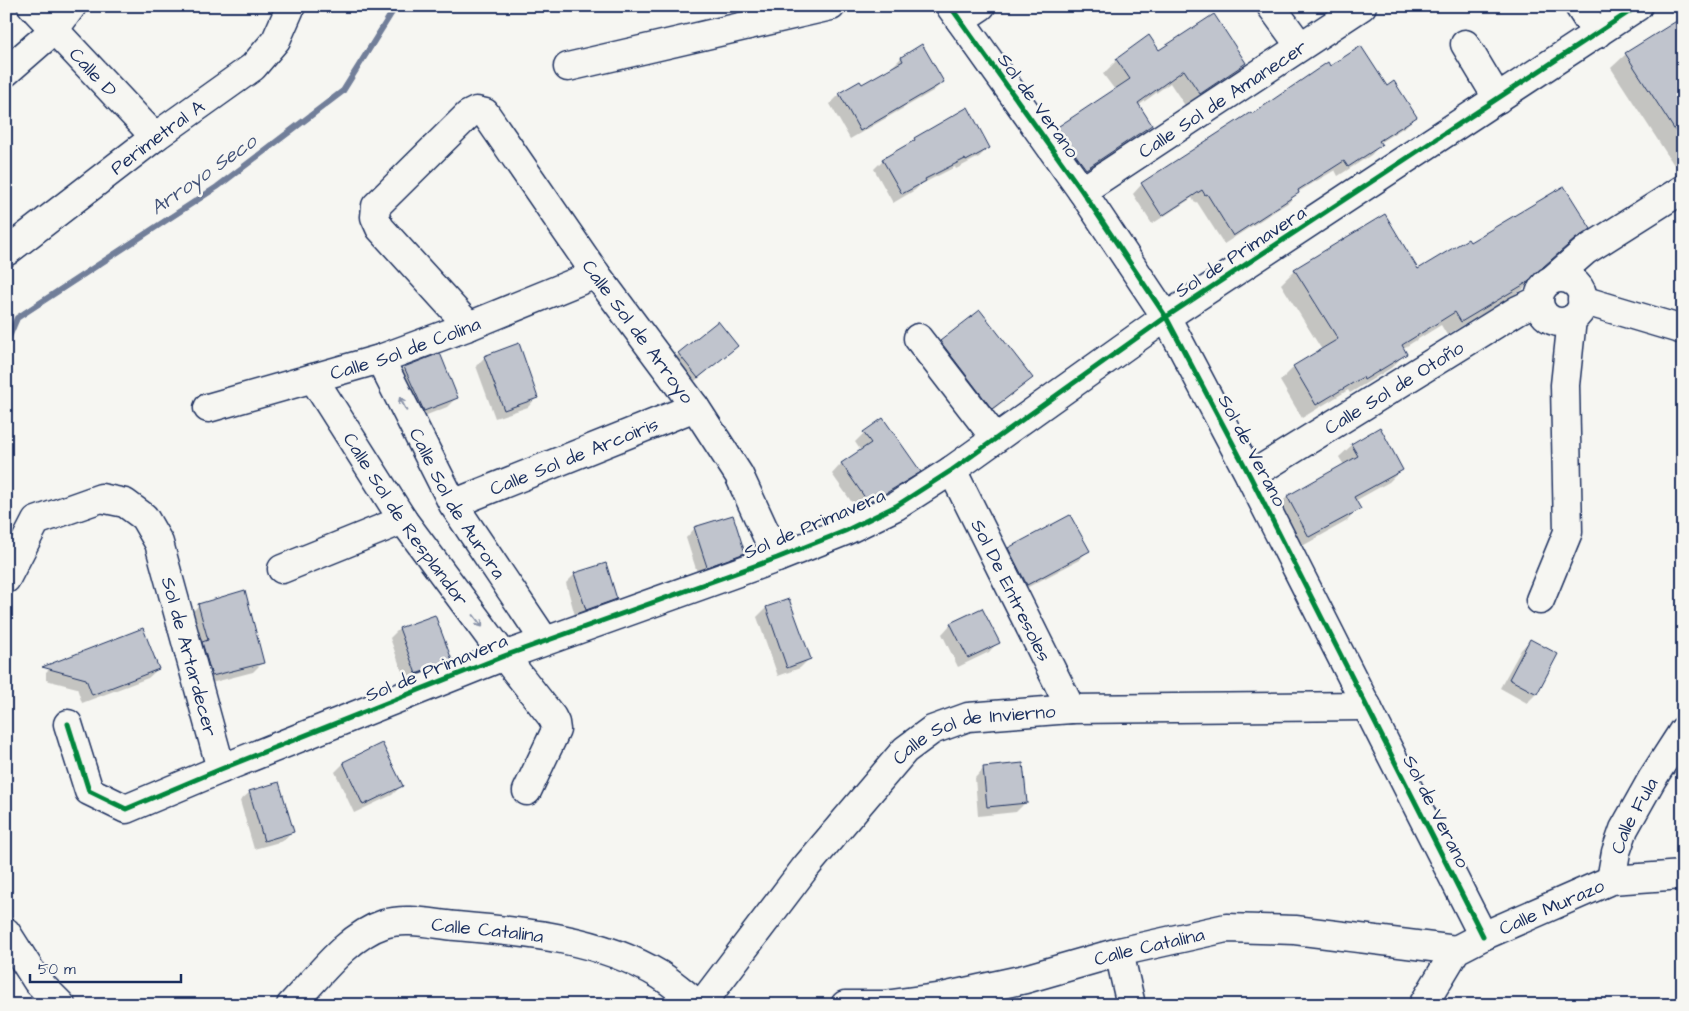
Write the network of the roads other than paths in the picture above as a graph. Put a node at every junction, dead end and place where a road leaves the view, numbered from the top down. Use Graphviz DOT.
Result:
graph roads {
  1 [pos="32,6"];
  2 [pos="72,6"];
  3 [pos="291,6"];
  4 [pos="831,6"];
  5 [pos="1271,6"];
  6 [pos="1362,6"];
  7 [pos="1579,6"];
  8 [pos="1638,6"];
  9 [pos="963,11"];
  10 [pos="54,30"];
  11 [pos="1596,34"];
  12 [pos="1465,44"];
  13 [pos="1300,46"];
  14 [pos="568,66"];
  15 [pos="6,72"];
  16 [pos="1498,99"];
  17 [pos="154,137"];
  18 [pos="1683,189"];
  19 [pos="1082,191"];
  20 [pos="6,252"];
  21 [pos="596,274"];
  22 [pos="1560,304"];
  23 [pos="1166,317"];
  24 [pos="469,326"];
  25 [pos="1683,330"];
  26 [pos="918,338"];
  27 [pos="380,359"];
  28 [pos="313,378"];
  29 [pos="208,408"];
  30 [pos="695,408"];
  31 [pos="996,438"];
  32 [pos="952,470"];
  33 [pos="1250,476"];
  34 [pos="453,504"];
  35 [pos="403,520"];
  36 [pos="776,558"];
  37 [pos="282,569"];
  38 [pos="6,579"];
  39 [pos="1540,600"];
  40 [pos="544,641"];
  41 [pos="504,656"];
  42 [pos="1367,706"];
  43 [pos="1070,709"];
  44 [pos="68,724"];
  45 [pos="1683,731"];
  46 [pos="221,769"];
  47 [pos="527,791"];
  48 [pos="1683,875"];
  49 [pos="1611,880"];
  50 [pos="6,932"];
  51 [pos="1483,936"];
  52 [pos="1456,950"];
  53 [pos="1119,952"];
  54 [pos="60,1005"];
  55 [pos="291,1005"];
  56 [pos="700,1005"];
  57 [pos="845,1005"];
  58 [pos="1131,1005"];
  59 [pos="1423,1005"];
  1 -- 10 [label="street, Calle D"];
  2 -- 10 [label="street"];
  3 -- 17 [label="street, Perimetral A"];
  4 -- 14 [label="street"];
  5 -- 13 [label="street"];
  6 -- 13 [label="street, Calle Sol de Amanecer"];
  7 -- 11 [label="street"];
  8 -- 11 [label="street, Sol de Primavera"];
  9 -- 19 [label="street, Sol de Verano"];
  10 -- 15 [label="street"];
  10 -- 17 [label="street, Calle D"];
  11 -- 16 [label="street, Sol de Primavera"];
  12 -- 16 [label="street"];
  13 -- 19 [label="street, Calle Sol de Amanecer"];
  16 -- 23 [label="street, Sol de Primavera"];
  17 -- 20 [label="street, Perimetral A"];
  18 -- 22 [label="street, Calle Sol de Otoño"];
  19 -- 23 [label="street, Sol de Verano"];
  21 -- 24 [label="street, Calle Sol de Colina"];
  21 -- 24 [label="street, Calle Sol de Arroyo"];
  21 -- 30 [label="street, Calle Sol de Arroyo"];
  22 -- 25 [label="street"];
  22 -- 33 [label="street, Calle Sol de Otoño"];
  22 -- 39 [label="street"];
  23 -- 31 [label="street, Sol de Primavera"];
  23 -- 33 [label="street, Sol de Verano"];
  24 -- 27 [label="street, Calle Sol de Colina"];
  26 -- 31 [label="street"];
  27 -- 28 [label="street, Calle Sol de Colina"];
  34 -- 27 [label="street, Calle Sol de Aurora, one-way"];
  28 -- 29 [label="street, Calle Sol de Colina"];
  28 -- 35 [label="street, Calle Sol de Resplandor"];
  30 -- 34 [label="street, Calle Sol de Arcoiris"];
  30 -- 36 [label="street, Calle Sol de Arroyo"];
  31 -- 32 [label="street, Sol de Primavera"];
  32 -- 36 [label="street, Sol de Primavera"];
  32 -- 43 [label="street, Sol De Entresoles"];
  33 -- 42 [label="street, Sol de Verano"];
  34 -- 40 [label="street, Calle Sol de Aurora"];
  35 -- 37 [label="street"];
  35 -- 41 [label="street, Calle Sol de Resplandor, one-way"];
  36 -- 40 [label="street, Sol de Primavera"];
  38 -- 46 [label="street, Sol de Artardecer"];
  40 -- 41 [label="street, Sol de Primavera"];
  41 -- 46 [label="street, Sol de Primavera"];
  41 -- 47 [label="street, Calle Sol de Resplandor"];
  42 -- 43 [label="street, Calle Sol de Invierno"];
  42 -- 51 [label="street, Sol de Verano"];
  43 -- 56 [label="street, Calle Sol de Invierno"];
  44 -- 46 [label="street, Sol de Primavera"];
  45 -- 49 [label="street, Calle Fula"];
  48 -- 49 [label="street, Calle Murazo"];
  49 -- 51 [label="street, Calle Murazo"];
  50 -- 54 [label="street"];
  51 -- 52 [label="street, Calle Murazo"];
  52 -- 53 [label="street, Calle Catalina"];
  52 -- 59 [label="street"];
  53 -- 57 [label="street, Calle Catalina"];
  53 -- 58 [label="street"];
  55 -- 56 [label="street, Calle Catalina"];
}
